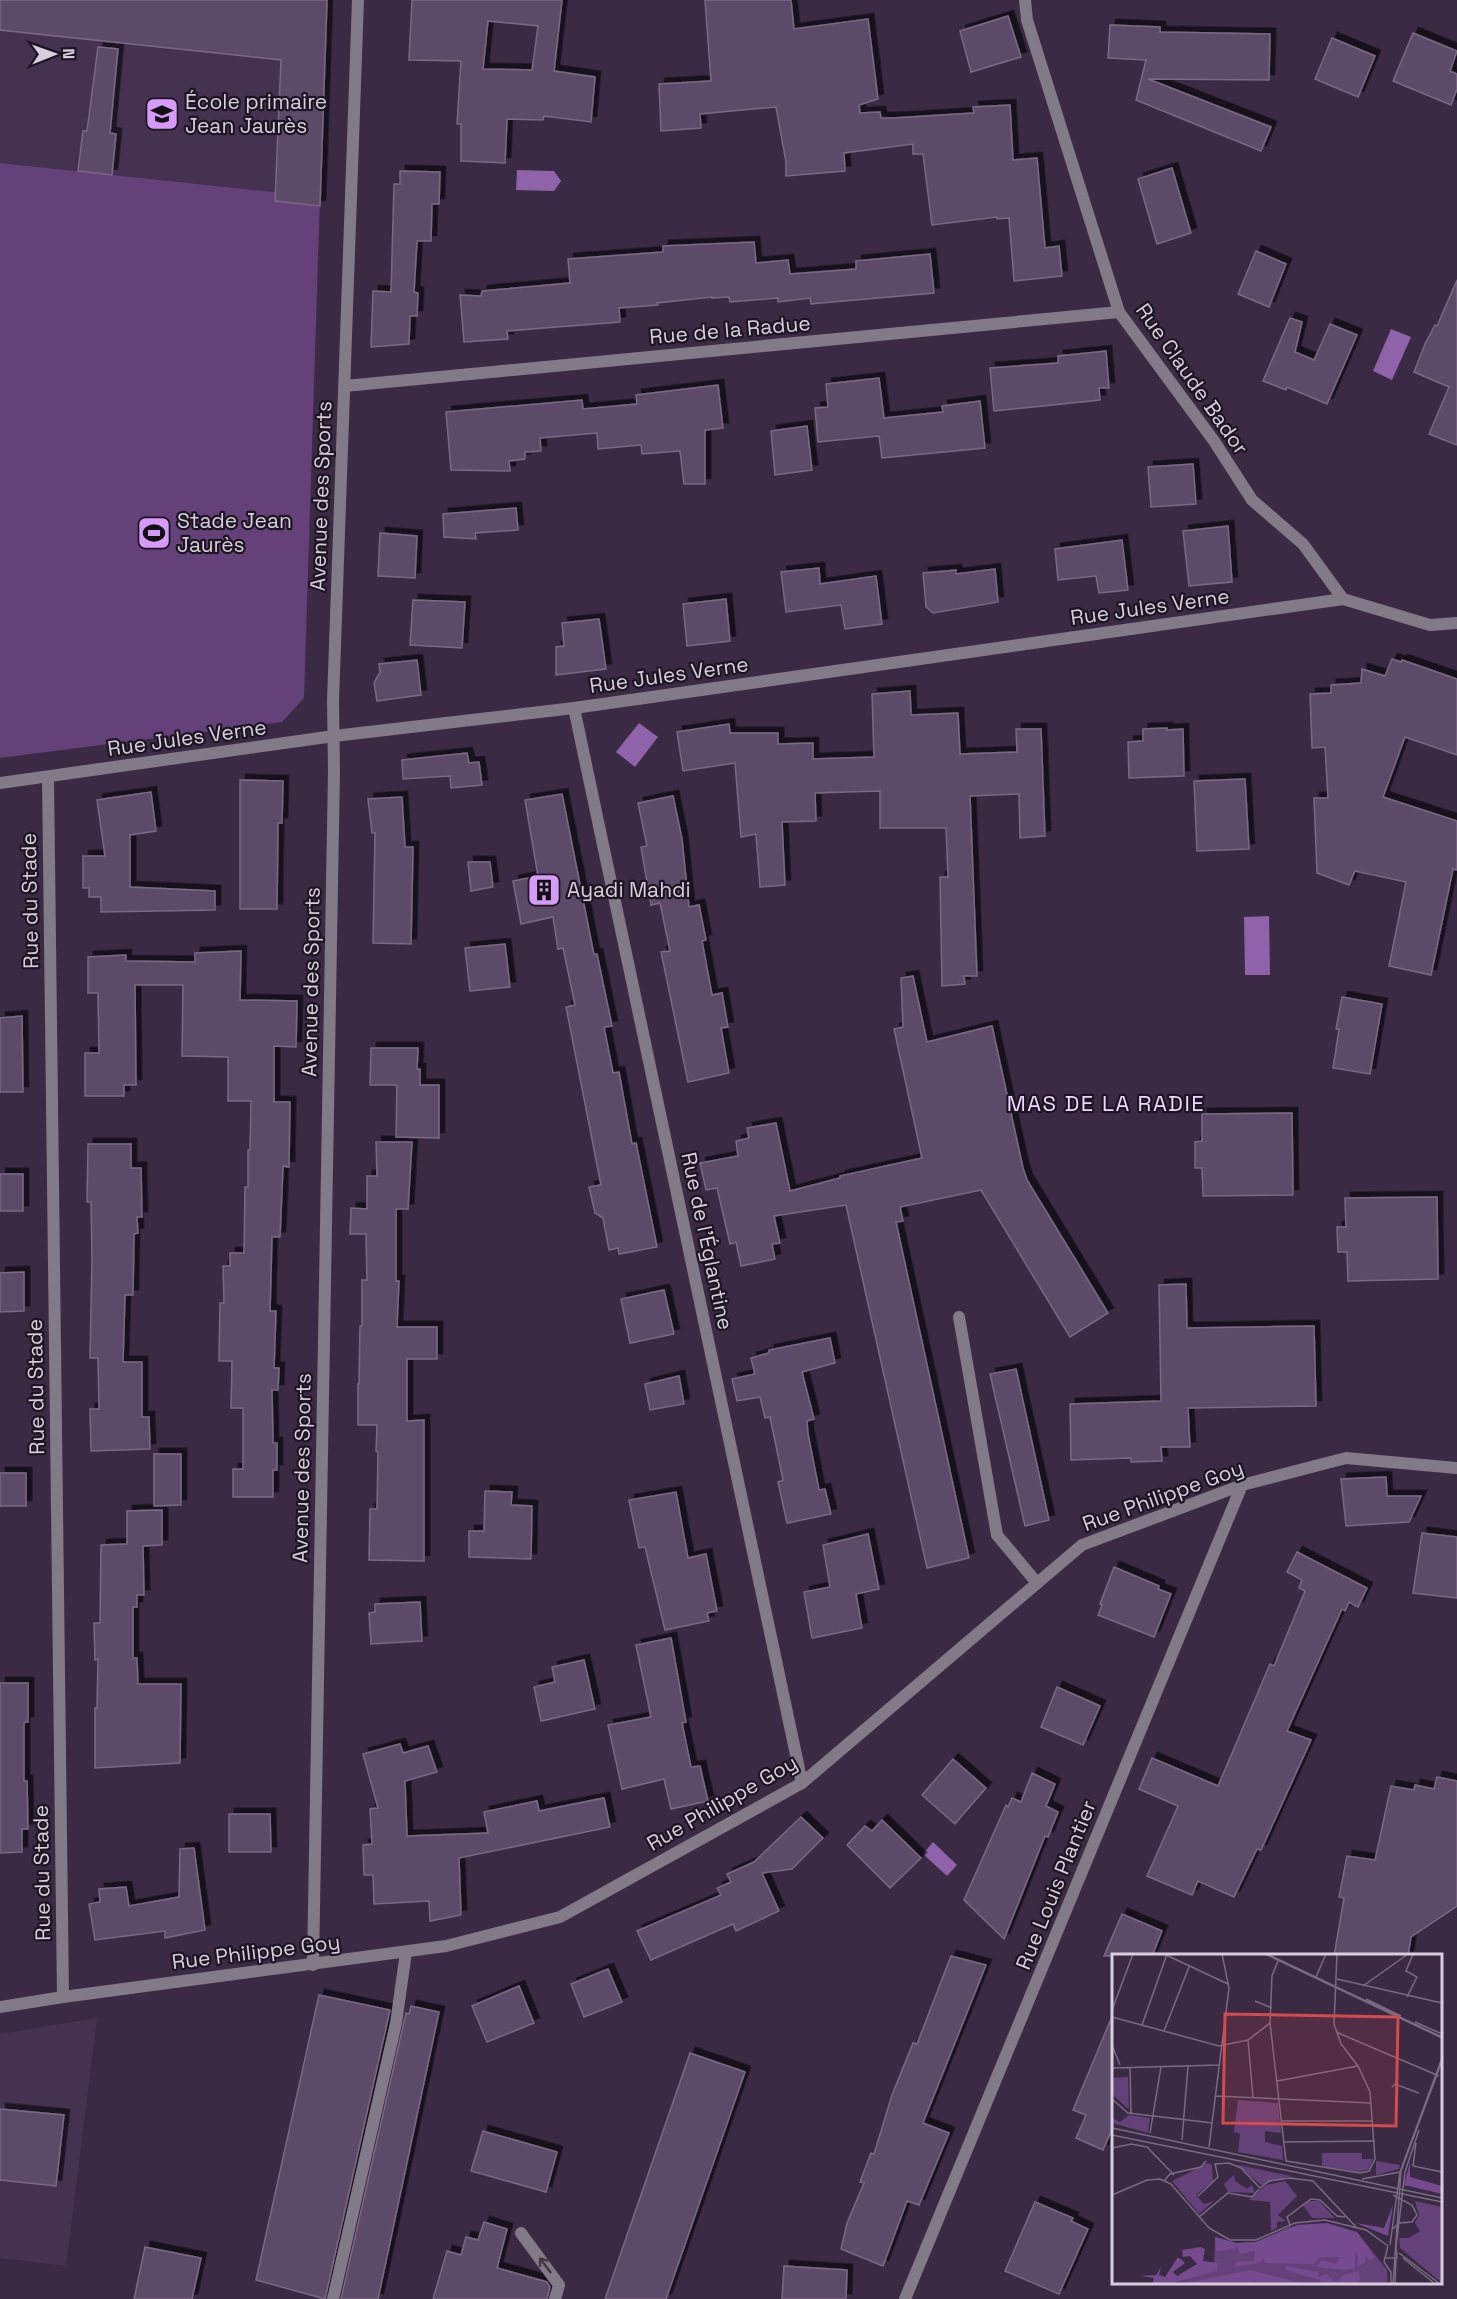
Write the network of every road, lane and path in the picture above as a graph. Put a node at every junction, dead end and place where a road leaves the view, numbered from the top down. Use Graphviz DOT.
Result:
graph roads {
  1 [pos="358,0"];
  2 [pos="1025,0"];
  3 [pos="1119,312"];
  4 [pos="345,386"];
  5 [pos="1343,600"];
  6 [pos="1457,623"];
  7 [pos="574,708"];
  8 [pos="334,736"];
  9 [pos="48,777"];
  10 [pos="0,783"];
  11 [pos="959,1317"];
  12 [pos="1457,1468"];
  13 [pos="1242,1485"];
  14 [pos="1037,1584"];
  15 [pos="802,1783"];
  16 [pos="406,1952"];
  17 [pos="313,1965"];
  18 [pos="63,1997"];
  19 [pos="0,2007"];
  20 [pos="521,2233"];
  21 [pos="333,2299"];
  22 [pos="555,2299"];
  23 [pos="905,2299"];
  1 -- 4 [label="street, Avenue des Sports"];
  2 -- 3 [label="street, Rue Claude Bador"];
  3 -- 4 [label="street, Rue de la Radue"];
  3 -- 5 [label="street, Rue Claude Bador"];
  4 -- 8 [label="street, Avenue des Sports"];
  5 -- 6 [label="street"];
  5 -- 7 [label="street, Rue Jules Verne"];
  7 -- 8 [label="street, Rue Jules Verne"];
  7 -- 15 [label="street, Rue de l'Églantine"];
  8 -- 9 [label="street, Rue Jules Verne"];
  8 -- 17 [label="street, Avenue des Sports"];
  9 -- 10 [label="street, Rue Jules Verne"];
  9 -- 18 [label="street, Rue du Stade"];
  11 -- 14 [label="street"];
  12 -- 13 [label="street, Rue Philippe Goy"];
  13 -- 14 [label="street, Rue Philippe Goy"];
  13 -- 23 [label="street, Rue Louis Plantier"];
  14 -- 15 [label="street, Rue Philippe Goy"];
  15 -- 16 [label="street, Rue Philippe Goy"];
  16 -- 17 [label="street, Rue Philippe Goy"];
  16 -- 21 [label="street"];
  17 -- 18 [label="street, Rue Philippe Goy"];
  18 -- 19 [label="street, Rue Philippe Goy"];
  22 -- 20 [label="street, one-way"];
}
